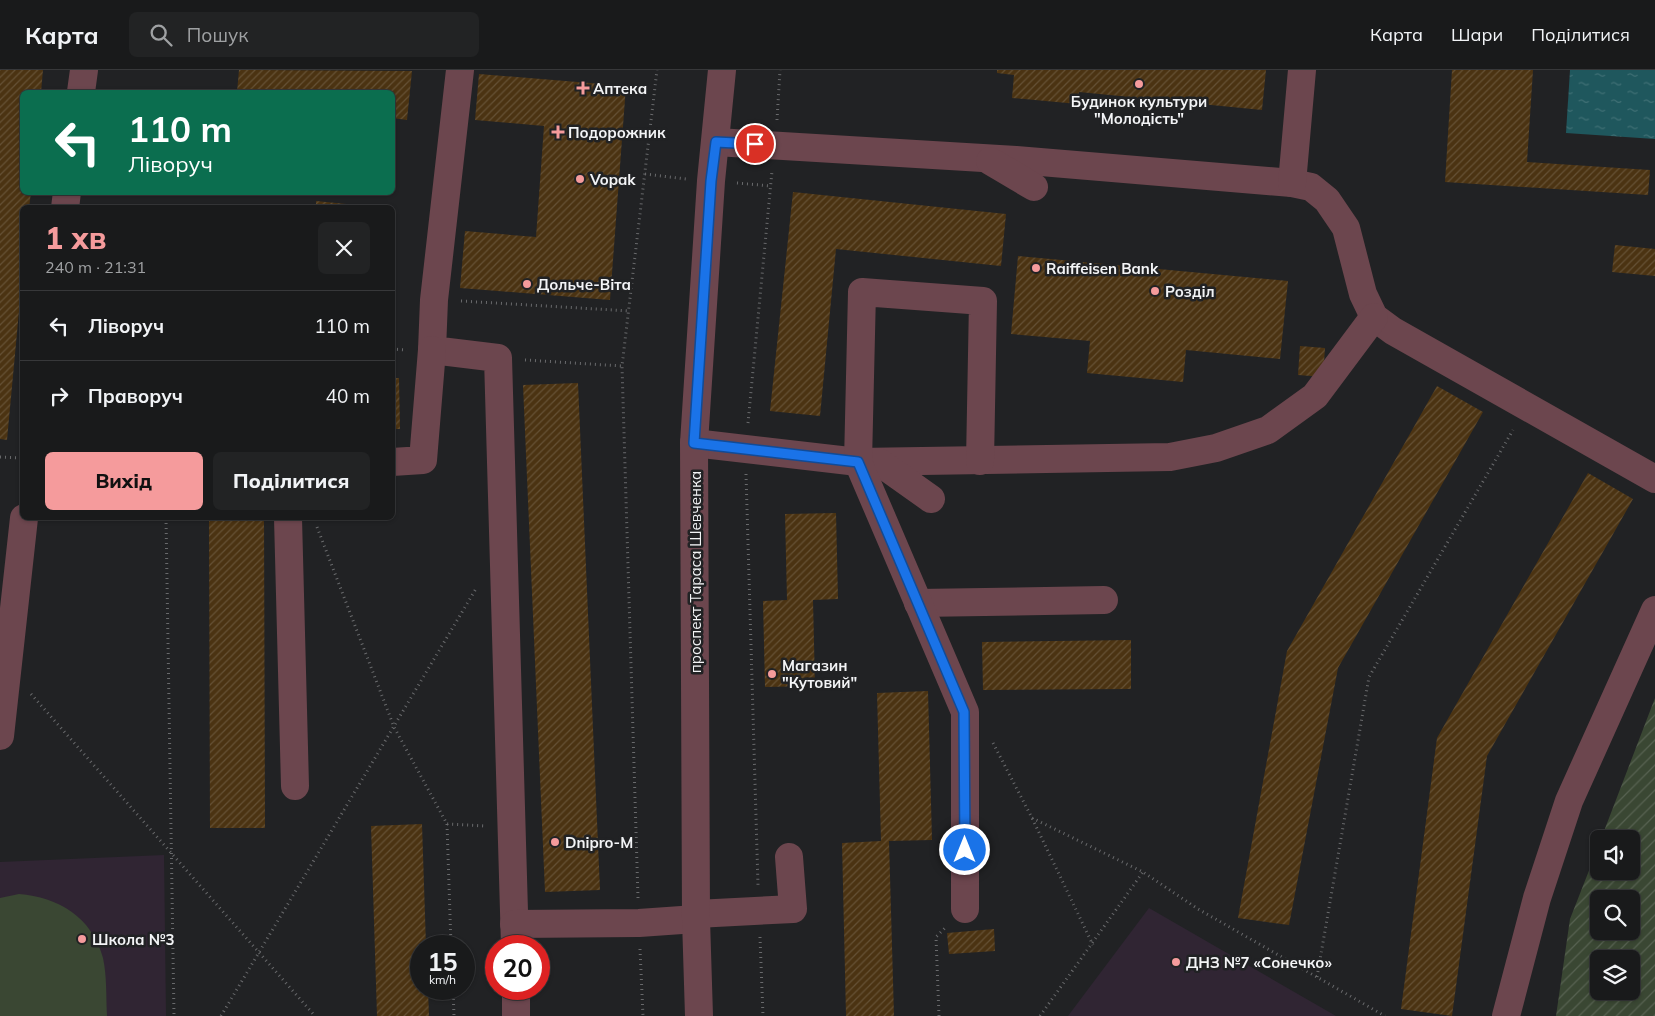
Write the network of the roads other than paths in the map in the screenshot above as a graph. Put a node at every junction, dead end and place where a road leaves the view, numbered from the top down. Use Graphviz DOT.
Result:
graph roads {
  1 [pos="84,70"];
  2 [pos="460,70"];
  3 [pos="722,70"];
  4 [pos="1302,70"];
  5 [pos="81,90"];
  6 [pos="716,142"];
  7 [pos="986,158"];
  8 [pos="1292,183"];
  9 [pos="1034,187"];
  10 [pos="1374,317"];
  11 [pos="432,350"];
  12 [pos="694,443"];
  13 [pos="980,461"];
  14 [pos="395,462"];
  15 [pos="868,462"];
  16 [pos="1655,480"];
  17 [pos="931,500"];
  18 [pos="24,520"];
  19 [pos="288,520"];
  20 [pos="1104,600"];
  21 [pos="918,603"];
  22 [pos="1655,610"];
  23 [pos="0,736"];
  24 [pos="295,786"];
  25 [pos="789,857"];
  26 [pos="965,909"];
  27 [pos="696,917"];
  28 [pos="514,935"];
  29 [pos="516,1000"];
  30 [pos="516,1016"];
  31 [pos="700,1016"];
  32 [pos="1506,1016"];
  1 -- 5 [label="street"];
  2 -- 11 [label="street"];
  3 -- 6 [label="street, проспект Тараса Шевченка"];
  4 -- 8 [label="street"];
  6 -- 7 [label="street"];
  6 -- 12 [label="street, проспект Тараса Шевченка"];
  7 -- 8 [label="street"];
  7 -- 9 [label="street"];
  8 -- 10 [label="street"];
  10 -- 13 [label="street"];
  10 -- 16 [label="street"];
  11 -- 14 [label="street"];
  11 -- 28 [label="street"];
  12 -- 15 [label="street"];
  12 -- 27 [label="street, проспект Тараса Шевченка"];
  13 -- 15 [label="street"];
  13 -- 15 [label="street"];
  15 -- 17 [label="street"];
  15 -- 21 [label="street"];
  18 -- 23 [label="street"];
  19 -- 24 [label="street"];
  20 -- 21 [label="street"];
  21 -- 26 [label="street"];
  22 -- 32 [label="street"];
  25 -- 27 [label="street"];
  27 -- 28 [label="street"];
  27 -- 31 [label="street, проспект Тараса Шевченка"];
  29 -- 30 [label="street"];
}
